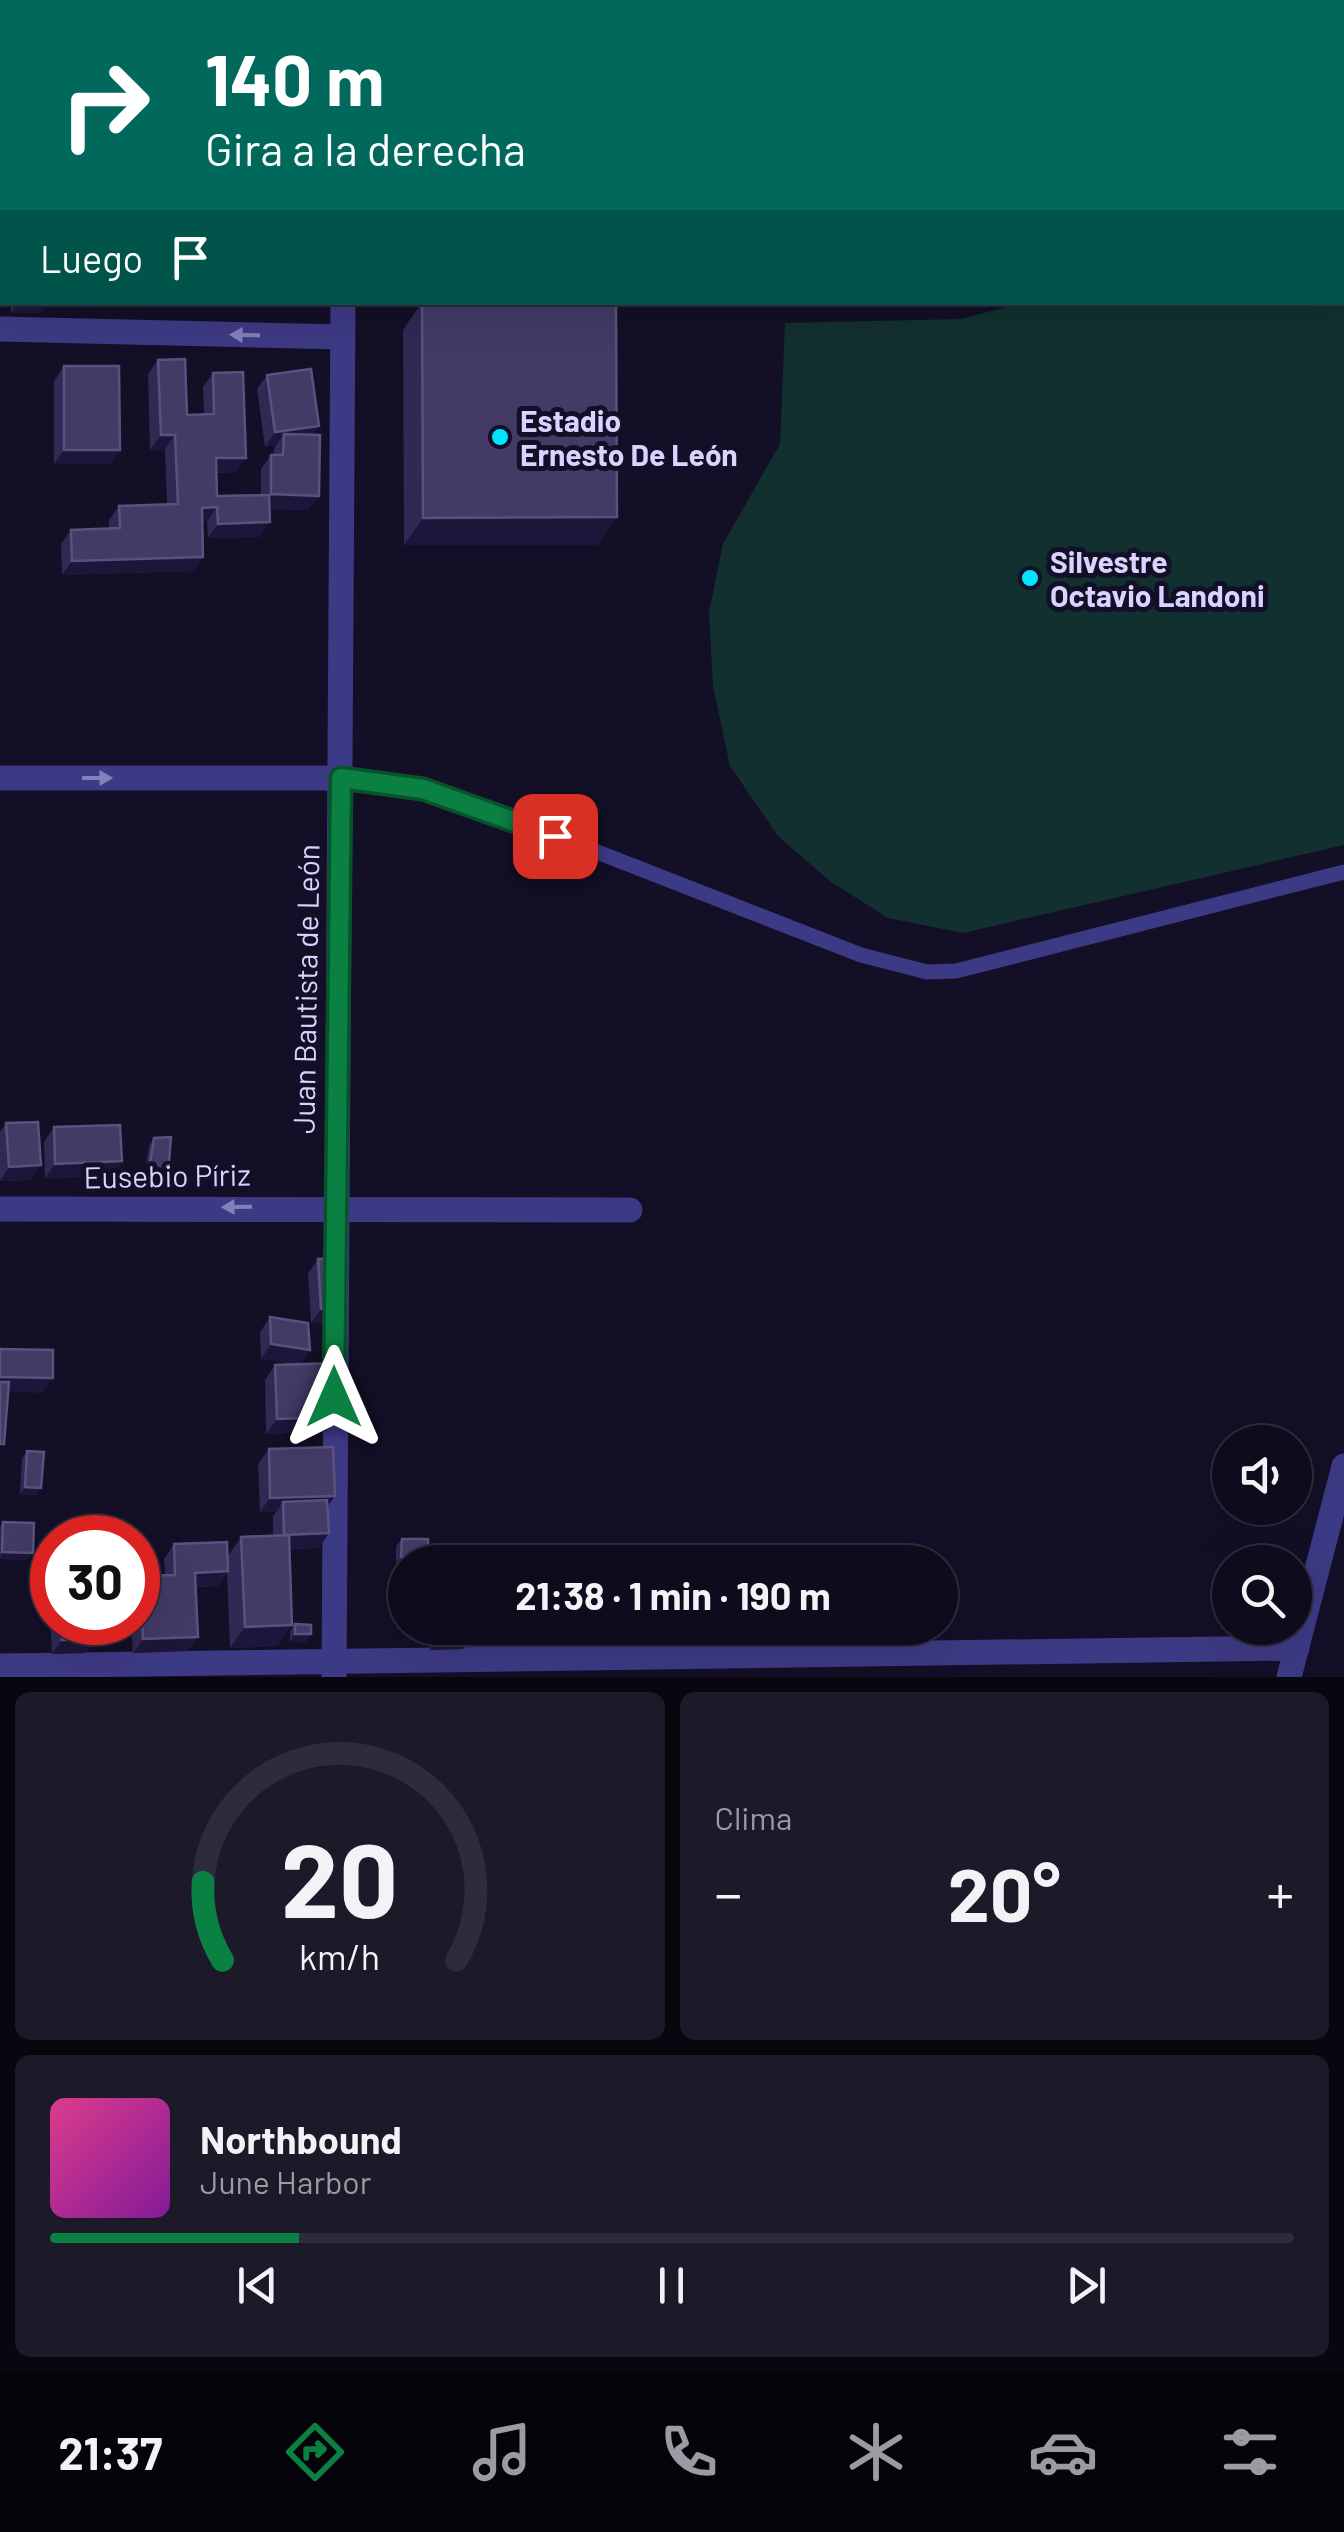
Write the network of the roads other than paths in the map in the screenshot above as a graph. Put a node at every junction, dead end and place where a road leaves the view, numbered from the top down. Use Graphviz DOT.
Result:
graph roads {
  1 [pos="343,305"];
  2 [pos="0,329"];
  3 [pos="342,338"];
  4 [pos="0,778"];
  5 [pos="341,778"];
  6 [pos="1344,872"];
  7 [pos="334,1206"];
  8 [pos="0,1209"];
  9 [pos="630,1210"];
  10 [pos="1344,1466"];
  11 [pos="1297,1648"];
  12 [pos="0,1666"];
  13 [pos="793,1668"];
  14 [pos="334,1671"];
  15 [pos="1290,1677"];
  1 -- 3 [label="street, Juan Bautista de León"];
  3 -- 2 [label="street, one-way"];
  3 -- 5 [label="street, Juan Bautista de León"];
  4 -- 5 [label="street, one-way"];
  5 -- 6 [label="lane"];
  5 -- 7 [label="street, Juan Bautista de León"];
  7 -- 8 [label="street, Eusebio Píriz, one-way"];
  7 -- 9 [label="street, Eusebio Píriz"];
  7 -- 14 [label="street, Juan Bautista de León"];
  10 -- 11 [label="street"];
  11 -- 13 [label="street"];
  11 -- 15 [label="street"];
  12 -- 14 [label="street"];
  13 -- 14 [label="street"];
}
